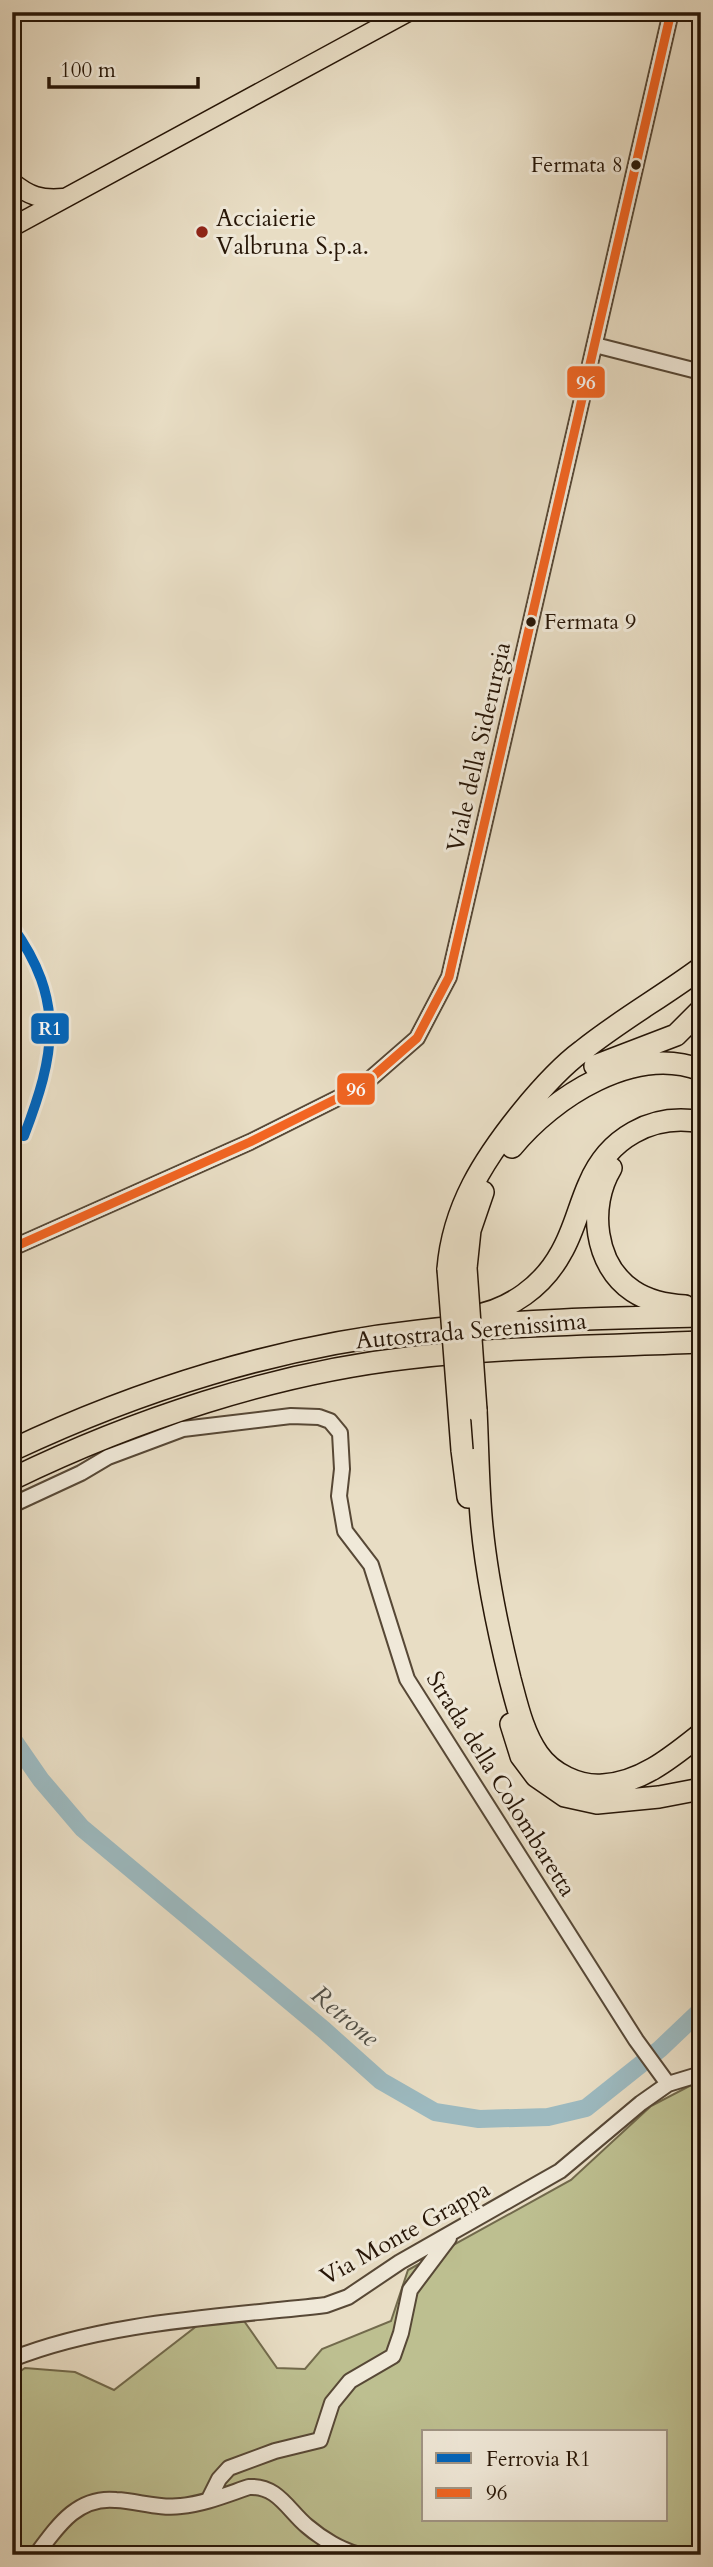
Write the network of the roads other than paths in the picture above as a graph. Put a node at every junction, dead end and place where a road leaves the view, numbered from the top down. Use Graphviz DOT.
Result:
graph roads {
  1 [pos="408,12"];
  2 [pos="671,12"];
  3 [pos="12,183"];
  4 [pos="67,197"];
  5 [pos="12,201"];
  6 [pos="12,227"];
  7 [pos="595,345"];
  8 [pos="701,372"];
  9 [pos="701,968"];
  10 [pos="701,1010"];
  11 [pos="701,1070"];
  12 [pos="701,1122"];
  13 [pos="509,1128"];
  14 [pos="701,1136"];
  15 [pos="12,1248"];
  16 [pos="457,1268"];
  17 [pos="701,1307"];
  18 [pos="701,1316"];
  19 [pos="701,1342"];
  20 [pos="524,1349"];
  21 [pos="701,1351"];
  22 [pos="222,1370"];
  23 [pos="12,1450"];
  24 [pos="12,1479"];
  25 [pos="12,1504"];
  26 [pos="701,1734"];
  27 [pos="701,1789"];
  28 [pos="701,2074"];
  29 [pos="663,2078"];
  30 [pos="456,2230"];
  31 [pos="12,2359"];
  32 [pos="209,2499"];
  33 [pos="36,2555"];
  34 [pos="360,2555"];
  1 -- 4 [label="main road"];
  2 -- 7 [label="street, Viale della Siderurgia"];
  3 -- 4 [label="main road"];
  3 -- 5 [label="main road"];
  4 -- 6 [label="main road"];
  7 -- 8 [label="street"];
  7 -- 15 [label="street, Viale della Siderurgia"];
  9 -- 13 [label="highway"];
  10 -- 13 [label="highway"];
  11 -- 16 [label="highway"];
  12 -- 22 [label="highway"];
  13 -- 16 [label="highway"];
  14 -- 17 [label="highway"];
  16 -- 26 [label="highway, bridge"];
  16 -- 27 [label="highway, bridge"];
  18 -- 22 [label="highway, Autostrada Serenissima"];
  19 -- 20 [label="highway, Autostrada Serenissima"];
  20 -- 21 [label="highway"];
  20 -- 24 [label="highway, Autostrada Serenissima"];
  22 -- 23 [label="highway, Autostrada Serenissima"];
  25 -- 29 [label="street, Strada della Colombaretta"];
  28 -- 29 [label="street, Via Monte Grappa"];
  29 -- 30 [label="street, Via Monte Grappa"];
  30 -- 31 [label="street, Via Monte Grappa"];
  30 -- 32 [label="street"];
  32 -- 33 [label="street"];
  32 -- 34 [label="street"];
}
